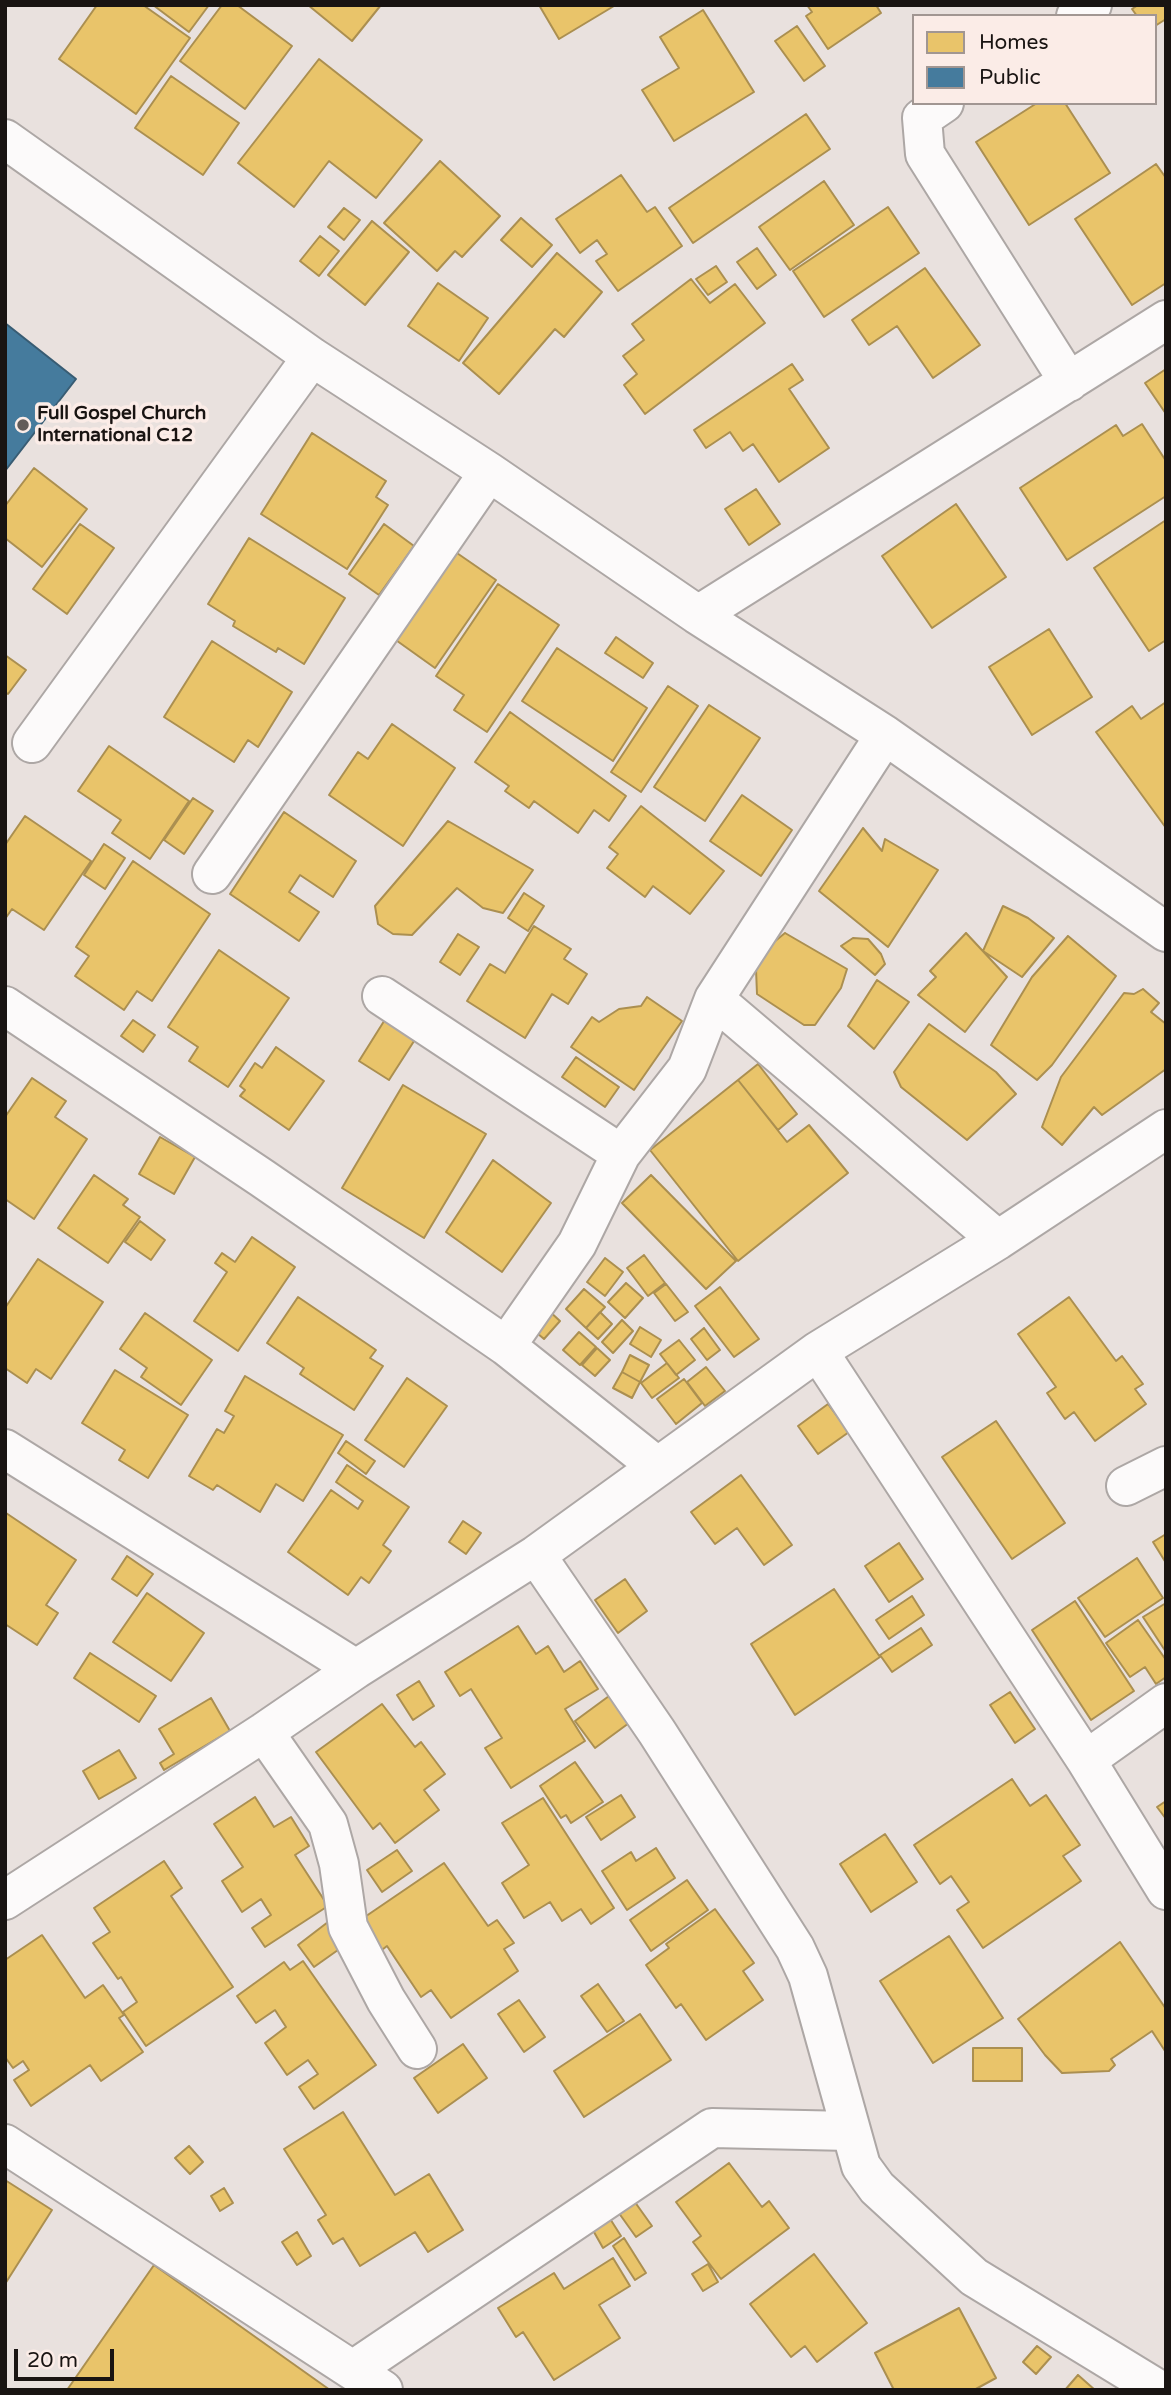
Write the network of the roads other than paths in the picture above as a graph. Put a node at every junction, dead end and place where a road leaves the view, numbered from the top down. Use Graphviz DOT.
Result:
graph roads {
  1 [pos="940,105"];
  2 [pos="5,139"];
  3 [pos="1166,320"];
  4 [pos="312,357"];
  5 [pos="1069,382"];
  6 [pos="489,472"];
  7 [pos="698,615"];
  8 [pos="886,735"];
  9 [pos="32,743"];
  10 [pos="212,874"];
  11 [pos="1166,932"];
  12 [pos="382,996"];
  13 [pos="714,999"];
  14 [pos="5,1006"];
  15 [pos="1166,1129"];
  16 [pos="621,1154"];
  17 [pos="998,1240"];
  18 [pos="506,1346"];
  19 [pos="818,1351"];
  20 [pos="5,1450"];
  21 [pos="1166,1466"];
  22 [pos="658,1467"];
  23 [pos="1126,1486"];
  24 [pos="536,1555"];
  25 [pos="356,1669"];
  26 [pos="1166,1703"];
  27 [pos="264,1732"];
  28 [pos="1086,1760"];
  29 [pos="14,1883"];
  30 [pos="1166,1890"];
  31 [pos="416,2049"];
  32 [pos="850,2131"];
  33 [pos="5,2144"];
  34 [pos="368,2380"];
  35 [pos="1159,2390"];
  1 -- 5 [label="street"];
  2 -- 4 [label="street"];
  3 -- 5 [label="street"];
  4 -- 6 [label="street"];
  4 -- 9 [label="street"];
  5 -- 7 [label="street"];
  6 -- 7 [label="street"];
  6 -- 10 [label="street"];
  7 -- 8 [label="street"];
  8 -- 11 [label="street"];
  8 -- 13 [label="street"];
  12 -- 16 [label="street"];
  13 -- 16 [label="street"];
  13 -- 17 [label="street"];
  14 -- 18 [label="street"];
  15 -- 17 [label="street"];
  16 -- 18 [label="street"];
  17 -- 19 [label="street"];
  18 -- 22 [label="street"];
  19 -- 22 [label="street"];
  19 -- 28 [label="street"];
  20 -- 25 [label="street"];
  21 -- 23 [label="street"];
  22 -- 24 [label="street"];
  24 -- 25 [label="street"];
  24 -- 32 [label="street"];
  25 -- 27 [label="street"];
  26 -- 28 [label="street"];
  27 -- 29 [label="street"];
  27 -- 31 [label="street"];
  28 -- 30 [label="street"];
  32 -- 34 [label="street"];
  32 -- 35 [label="street"];
  33 -- 34 [label="street"];
}
